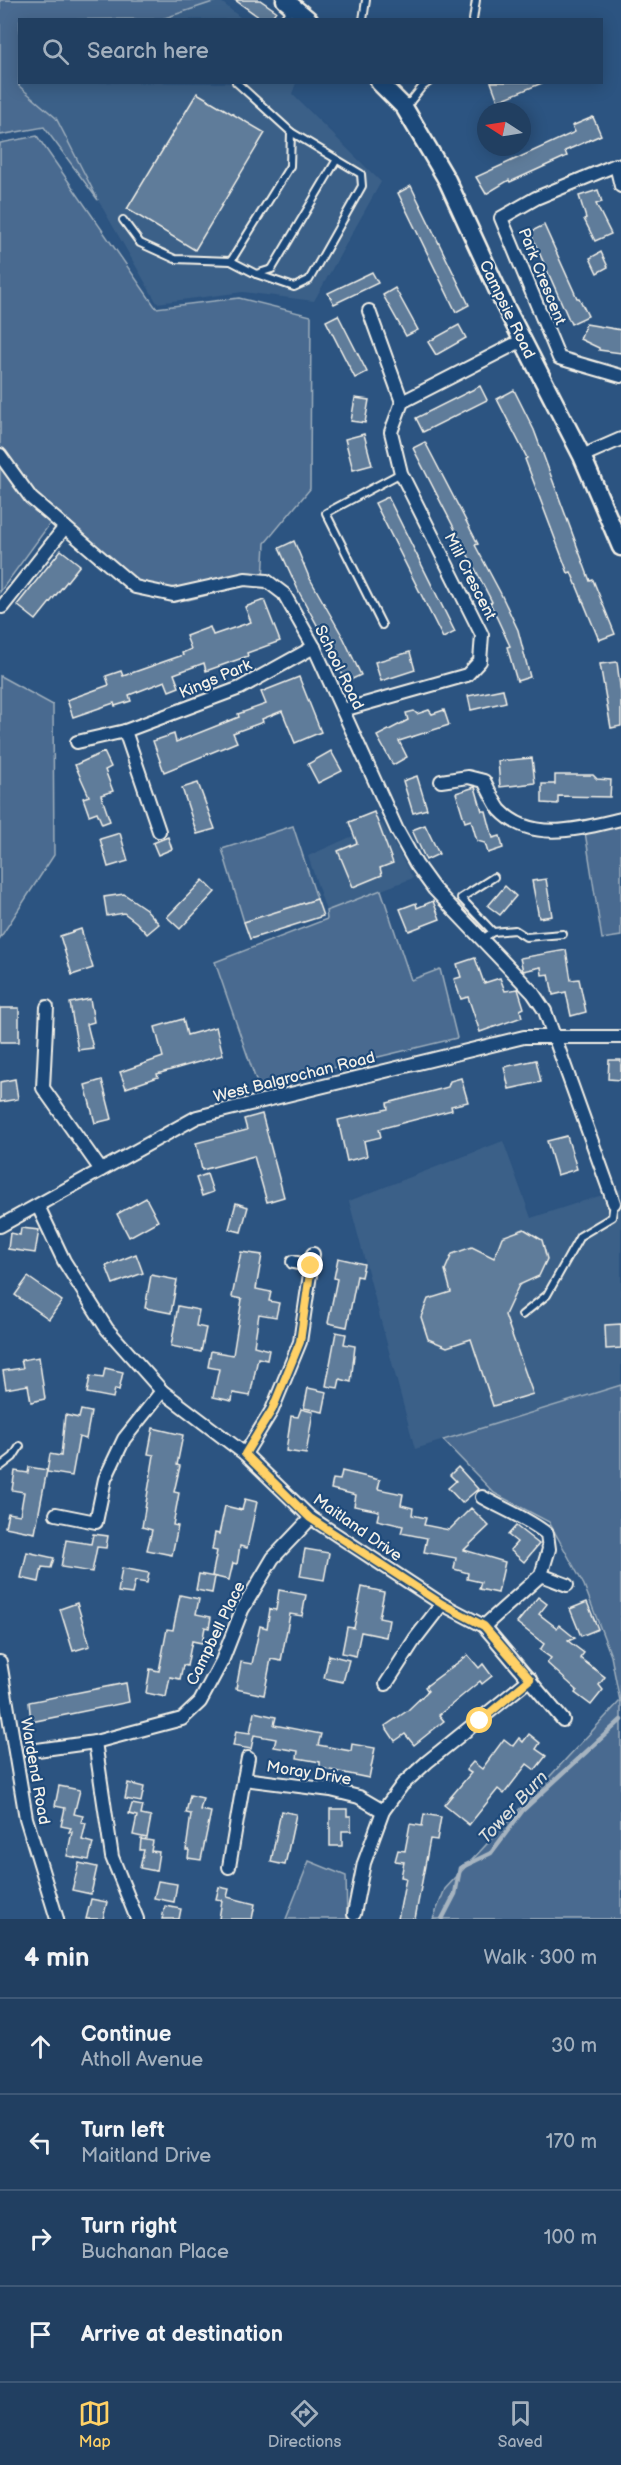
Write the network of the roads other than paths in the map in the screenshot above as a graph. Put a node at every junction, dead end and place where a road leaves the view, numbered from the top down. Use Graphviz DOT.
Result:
graph roads {
  1 [pos="366,0"];
  2 [pos="476,0"];
  3 [pos="287,8"];
  4 [pos="305,18"];
  5 [pos="363,18"];
  6 [pos="473,18"];
  7 [pos="238,84"];
  8 [pos="381,84"];
  9 [pos="421,85"];
  10 [pos="405,109"];
  11 [pos="291,132"];
  12 [pos="336,161"];
  13 [pos="621,186"];
  14 [pos="123,220"];
  15 [pos="231,261"];
  16 [pos="256,274"];
  17 [pos="369,311"];
  18 [pos="523,340"];
  19 [pos="621,376"];
  20 [pos="402,402"];
  21 [pos="621,439"];
  22 [pos="0,455"];
  23 [pos="582,456"];
  24 [pos="400,473"];
  25 [pos="65,527"];
  26 [pos="621,547"];
  27 [pos="2,607"];
  28 [pos="382,625"];
  29 [pos="314,648"];
  30 [pos="343,710"];
  31 [pos="125,731"];
  32 [pos="78,742"];
  33 [pos="441,781"];
  34 [pos="621,819"];
  35 [pos="159,831"];
  36 [pos="494,877"];
  37 [pos="493,932"];
  38 [pos="563,934"];
  39 [pos="482,939"];
  40 [pos="47,1007"];
  41 [pos="556,1037"];
  42 [pos="621,1037"];
  43 [pos="101,1170"];
  44 [pos="614,1203"];
  45 [pos="38,1206"];
  46 [pos="0,1226"];
  47 [pos="293,1262"];
  48 [pos="522,1315"];
  49 [pos="162,1391"];
  50 [pos="20,1446"];
  51 [pos="245,1454"];
  52 [pos="0,1467"];
  53 [pos="482,1497"];
  54 [pos="56,1514"];
  55 [pos="310,1518"];
  56 [pos="541,1575"];
  57 [pos="567,1585"];
  58 [pos="442,1604"];
  59 [pos="484,1626"];
  60 [pos="0,1662"];
  61 [pos="530,1679"];
  62 [pos="386,1684"];
  63 [pos="563,1720"];
  64 [pos="95,1742"];
  65 [pos="30,1751"];
  66 [pos="248,1758"];
  67 [pos="244,1779"];
  68 [pos="383,1811"];
  69 [pos="229,1867"];
  70 [pos="354,1914"];
  71 [pos="57,1919"];
  72 [pos="136,1919"];
  1 -- 5 [label="lane"];
  2 -- 6 [label="lane"];
  3 -- 4 [label="main road"];
  7 -- 11 [label="lane"];
  8 -- 10 [label="main road, Campsie Road"];
  9 -- 10 [label="lane"];
  10 -- 18 [label="main road, Campsie Road"];
  11 -- 12 [label="lane"];
  11 -- 15 [label="lane"];
  12 -- 16 [label="lane"];
  12 -- 16 [label="lane"];
  13 -- 19 [label="street, Park Crescent"];
  14 -- 15 [label="lane"];
  15 -- 16 [label="lane"];
  17 -- 20 [label="street"];
  18 -- 20 [label="street"];
  18 -- 23 [label="main road, Campsie Road"];
  20 -- 24 [label="street, Mill Crescent"];
  21 -- 23 [label="street"];
  22 -- 25 [label="street, School Road"];
  23 -- 26 [label="main road, Campsie Road"];
  24 -- 28 [label="lane"];
  24 -- 30 [label="street, Mill Crescent"];
  25 -- 27 [label="street"];
  25 -- 29 [label="street, School Road"];
  29 -- 30 [label="street, School Road"];
  29 -- 31 [label="street, Kings Park"];
  30 -- 39 [label="street, School Road"];
  31 -- 32 [label="street, Kings Park"];
  31 -- 35 [label="street"];
  33 -- 34 [label="street"];
  36 -- 37 [label="lane"];
  37 -- 38 [label="lane"];
  37 -- 39 [label="lane"];
  39 -- 41 [label="street, School Road"];
  40 -- 43 [label="street"];
  41 -- 42 [label="street, West Balgrochan Road"];
  41 -- 43 [label="street, West Balgrochan Road"];
  41 -- 44 [label="street, School Road"];
  43 -- 45 [label="street, West Balgrochan Road"];
  44 -- 48 [label="lane"];
  45 -- 46 [label="street, West Balgrochan Road"];
  45 -- 49 [label="street, Maitland Drive"];
  47 -- 51 [label="street"];
  49 -- 51 [label="street, Maitland Drive"];
  49 -- 54 [label="street"];
  50 -- 52 [label="lane"];
  51 -- 55 [label="street, Maitland Drive"];
  53 -- 56 [label="street"];
  55 -- 58 [label="street, Maitland Drive"];
  55 -- 64 [label="street, Campbell Place"];
  56 -- 57 [label="street"];
  56 -- 59 [label="street"];
  58 -- 59 [label="street, Maitland Drive"];
  58 -- 62 [label="street"];
  59 -- 61 [label="street, Maitland Drive"];
  60 -- 71 [label="street, Wardend Road"];
  61 -- 63 [label="street, Maitland Drive"];
  61 -- 68 [label="street"];
  64 -- 65 [label="street, Campbell Place"];
  64 -- 72 [label="street"];
  66 -- 67 [label="street"];
  67 -- 68 [label="street, Moray Drive"];
  67 -- 69 [label="street, Moray Drive"];
  68 -- 70 [label="street"];
}
